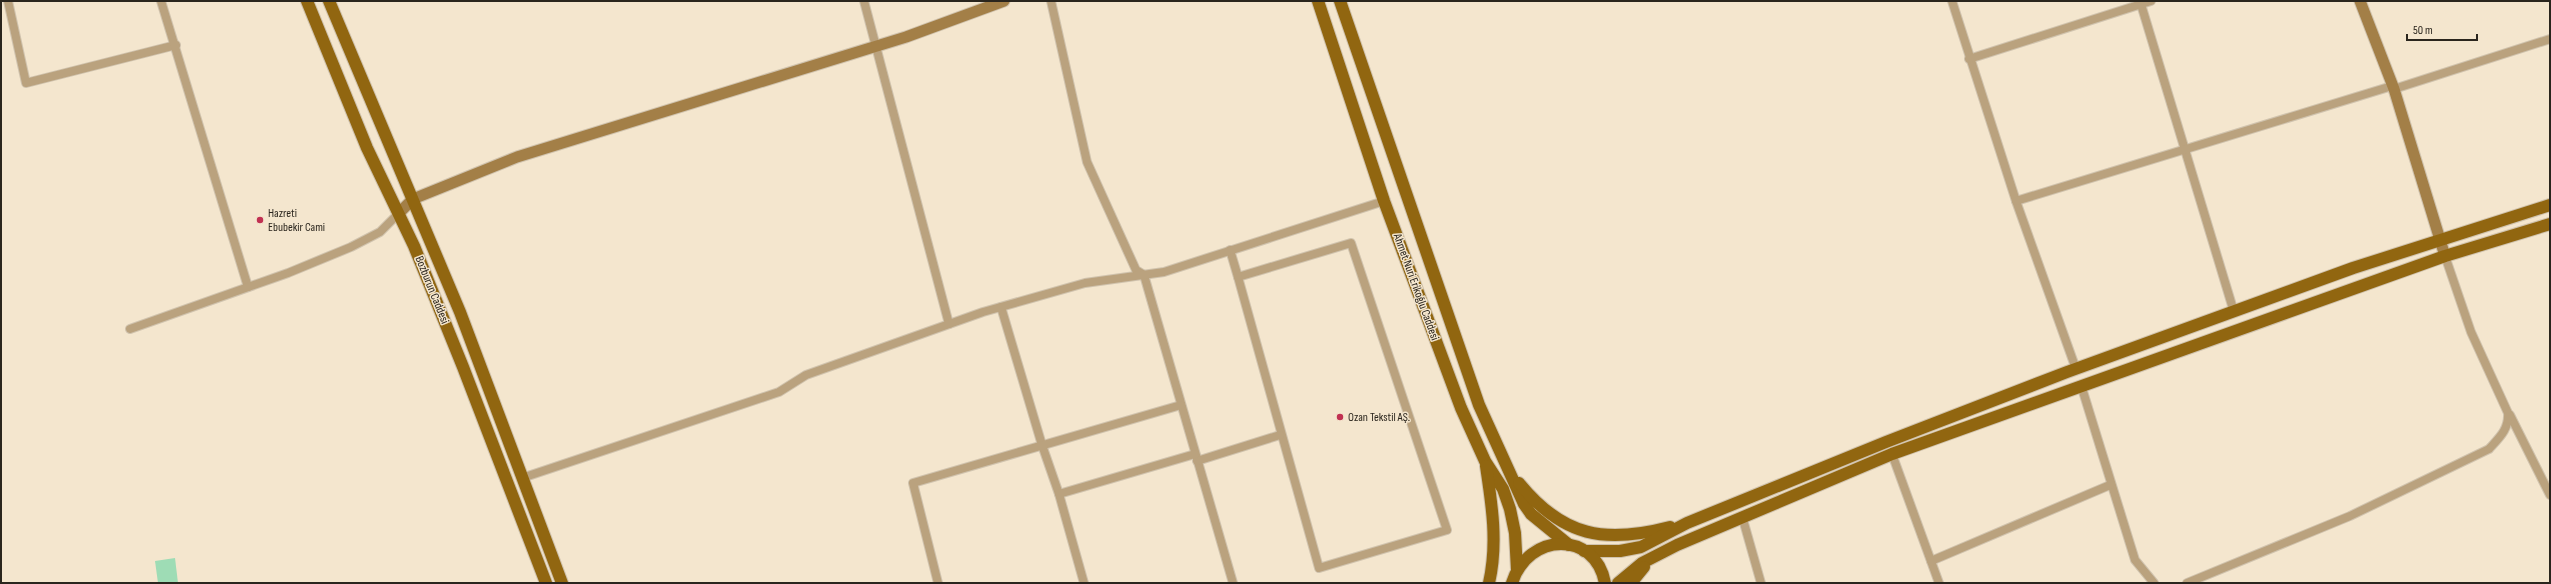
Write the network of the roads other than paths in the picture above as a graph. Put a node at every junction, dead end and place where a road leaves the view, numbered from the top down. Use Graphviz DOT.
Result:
graph roads {
  1 [pos="8,1"];
  2 [pos="161,1"];
  3 [pos="307,1"];
  4 [pos="329,1"];
  5 [pos="864,1"];
  6 [pos="1004,1"];
  7 [pos="1052,1"];
  8 [pos="1317,1"];
  9 [pos="1340,1"];
  10 [pos="1952,1"];
  11 [pos="2151,1"];
  12 [pos="2360,1"];
  13 [pos="2141,3"];
  14 [pos="2550,38"];
  15 [pos="176,44"];
  16 [pos="876,47"];
  17 [pos="1969,59"];
  18 [pos="2393,88"];
  19 [pos="2186,151"];
  20 [pos="413,199"];
  21 [pos="1384,201"];
  22 [pos="2016,201"];
  23 [pos="2550,205"];
  24 [pos="398,213"];
  25 [pos="2550,224"];
  26 [pos="2440,240"];
  27 [pos="1230,250"];
  28 [pos="2445,256"];
  29 [pos="1144,275"];
  30 [pos="1238,276"];
  31 [pos="248,287"];
  32 [pos="1001,307"];
  33 [pos="2234,312"];
  34 [pos="949,324"];
  35 [pos="130,329"];
  36 [pos="2076,369"];
  37 [pos="2081,385"];
  38 [pos="1181,405"];
  39 [pos="2508,413"];
  40 [pos="1280,435"];
  41 [pos="1042,445"];
  42 [pos="1892,454"];
  43 [pos="1196,458"];
  44 [pos="1485,461"];
  45 [pos="1510,472"];
  46 [pos="522,478"];
  47 [pos="2110,485"];
  48 [pos="1059,494"];
  49 [pos="2550,495"];
  50 [pos="1742,516"];
  51 [pos="1687,523"];
  52 [pos="1570,545"];
  53 [pos="1584,551"];
  54 [pos="1656,556"];
  55 [pos="1931,561"];
  56 [pos="1517,570"];
  57 [pos="546,583"];
  58 [pos="562,583"];
  59 [pos="938,583"];
  60 [pos="1084,583"];
  61 [pos="1233,583"];
  62 [pos="1489,583"];
  63 [pos="1512,583"];
  64 [pos="1605,583"];
  65 [pos="1618,583"];
  66 [pos="1631,583"];
  67 [pos="1761,583"];
  68 [pos="1939,583"];
  69 [pos="2154,583"];
  70 [pos="2187,583"];
  1 -- 15 [label="street"];
  2 -- 15 [label="street"];
  3 -- 24 [label="main road, Bozburun Caddesi"];
  4 -- 20 [label="main road, Bozburun Caddesi"];
  5 -- 16 [label="street"];
  6 -- 16 [label="street"];
  7 -- 29 [label="street"];
  8 -- 21 [label="main road, Ahmet Nuri Erikoğlu Caddesi"];
  9 -- 45 [label="main road, Ahmet Nuri Erikoğlu Caddesi"];
  10 -- 17 [label="street"];
  11 -- 13 [label="street"];
  12 -- 18 [label="street"];
  13 -- 17 [label="street"];
  13 -- 19 [label="street"];
  14 -- 18 [label="street"];
  15 -- 31 [label="street"];
  16 -- 20 [label="street"];
  16 -- 34 [label="street"];
  17 -- 22 [label="street"];
  18 -- 19 [label="street"];
  18 -- 26 [label="street"];
  19 -- 22 [label="street"];
  19 -- 33 [label="street"];
  20 -- 24 [label="street"];
  20 -- 46 [label="main road, Bozburun Caddesi"];
  21 -- 27 [label="street"];
  21 -- 44 [label="main road, Ahmet Nuri Erikoğlu Caddesi"];
  22 -- 36 [label="street"];
  23 -- 26 [label="main road"];
  24 -- 31 [label="street"];
  24 -- 57 [label="main road, Bozburun Caddesi"];
  25 -- 28 [label="main road"];
  26 -- 28 [label="street"];
  26 -- 33 [label="main road"];
  27 -- 29 [label="street"];
  27 -- 30 [label="street"];
  28 -- 37 [label="main road"];
  28 -- 39 [label="street"];
  29 -- 32 [label="street"];
  29 -- 38 [label="street"];
  30 -- 40 [label="street"];
  30 -- 40 [label="street"];
  31 -- 35 [label="street"];
  32 -- 34 [label="street"];
  32 -- 41 [label="street"];
  33 -- 36 [label="main road"];
  34 -- 46 [label="street"];
  36 -- 51 [label="main road"];
  37 -- 42 [label="main road"];
  37 -- 47 [label="street"];
  38 -- 41 [label="street"];
  38 -- 43 [label="street"];
  39 -- 49 [label="street"];
  39 -- 70 [label="street"];
  40 -- 43 [label="street"];
  41 -- 48 [label="street"];
  41 -- 59 [label="street"];
  42 -- 50 [label="main road"];
  42 -- 55 [label="street"];
  43 -- 48 [label="street"];
  43 -- 61 [label="street"];
  44 -- 56 [label="main road, Ahmet Nuri Erikoğlu Caddesi"];
  44 -- 62 [label="main road"];
  45 -- 51 [label="main road"];
  45 -- 52 [label="main road, Ahmet Nuri Erikoğlu Caddesi"];
  46 -- 58 [label="main road, Bozburun Caddesi"];
  47 -- 55 [label="street"];
  47 -- 69 [label="street"];
  48 -- 60 [label="street"];
  50 -- 54 [label="main road"];
  50 -- 67 [label="street"];
  51 -- 53 [label="main road"];
  52 -- 53 [label="main road"];
  52 -- 56 [label="main road"];
  53 -- 64 [label="main road"];
  54 -- 65 [label="main road"];
  54 -- 66 [label="main road"];
  55 -- 68 [label="street"];
  56 -- 63 [label="main road"];
}
